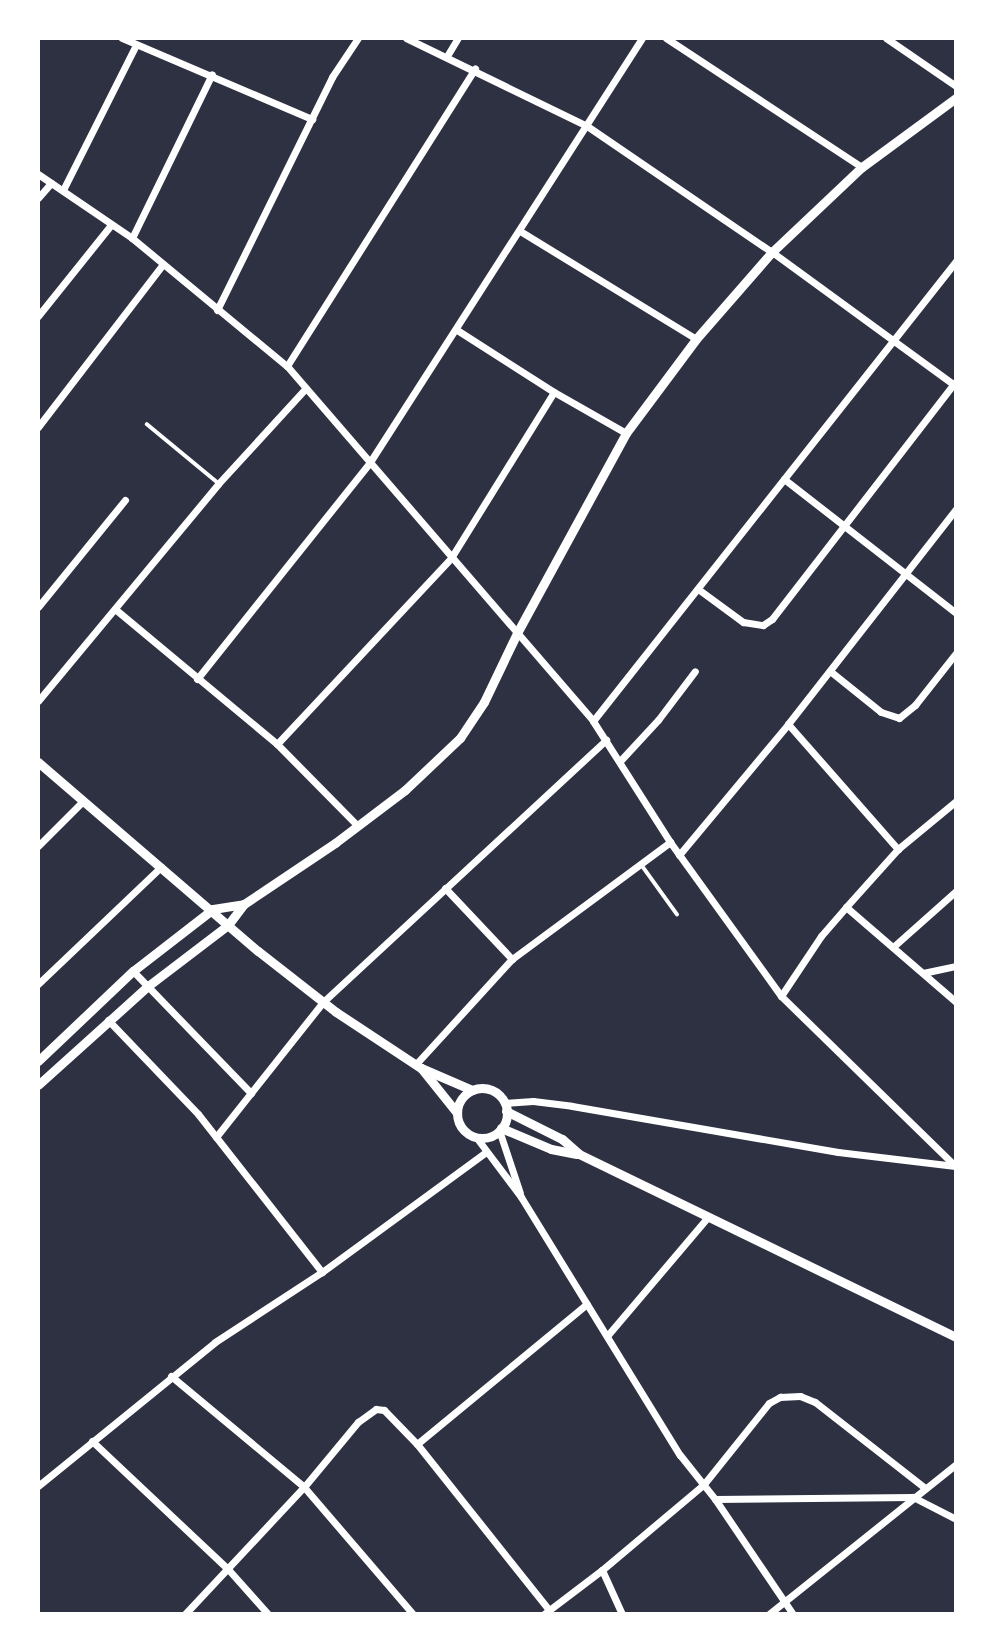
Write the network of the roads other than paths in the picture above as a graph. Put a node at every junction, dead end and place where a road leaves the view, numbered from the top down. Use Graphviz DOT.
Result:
graph roads {
  1 [pos="122,38"];
  2 [pos="358,38"];
  3 [pos="406,38"];
  4 [pos="458,38"];
  5 [pos="642,38"];
  6 [pos="666,38"];
  7 [pos="886,38"];
  8 [pos="135,45"];
  9 [pos="447,56"];
  10 [pos="475,69"];
  11 [pos="212,74"];
  12 [pos="956,86"];
  13 [pos="956,98"];
  14 [pos="312,119"];
  15 [pos="587,126"];
  16 [pos="862,167"];
  17 [pos="38,174"];
  18 [pos="51,183"];
  19 [pos="62,190"];
  20 [pos="38,198"];
  21 [pos="110,226"];
  22 [pos="520,231"];
  23 [pos="132,238"];
  24 [pos="772,251"];
  25 [pos="956,261"];
  26 [pos="163,264"];
  27 [pos="217,310"];
  28 [pos="38,316"];
  29 [pos="457,330"];
  30 [pos="696,338"];
  31 [pos="892,340"];
  32 [pos="287,366"];
  33 [pos="955,384"];
  34 [pos="306,388"];
  35 [pos="554,393"];
  36 [pos="147,424"];
  37 [pos="38,427"];
  38 [pos="626,433"];
  39 [pos="370,462"];
  40 [pos="783,479"];
  41 [pos="218,484"];
  42 [pos="125,500"];
  43 [pos="956,509"];
  44 [pos="846,526"];
  45 [pos="451,558"];
  46 [pos="904,573"];
  47 [pos="698,589"];
  48 [pos="38,607"];
  49 [pos="115,610"];
  50 [pos="956,614"];
  51 [pos="517,633"];
  52 [pos="956,653"];
  53 [pos="695,671"];
  54 [pos="830,671"];
  55 [pos="197,679"];
  56 [pos="38,701"];
  57 [pos="593,721"];
  58 [pos="788,724"];
  59 [pos="606,740"];
  60 [pos="277,744"];
  61 [pos="620,761"];
  62 [pos="38,762"];
  63 [pos="83,801"];
  64 [pos="956,801"];
  65 [pos="358,826"];
  66 [pos="670,842"];
  67 [pos="38,846"];
  68 [pos="898,849"];
  69 [pos="679,855"];
  70 [pos="640,864"];
  71 [pos="160,867"];
  72 [pos="445,887"];
  73 [pos="956,891"];
  74 [pos="244,904"];
  75 [pos="846,907"];
  76 [pos="213,909"];
  77 [pos="677,914"];
  78 [pos="228,925"];
  79 [pos="893,947"];
  80 [pos="512,959"];
  81 [pos="956,966"];
  82 [pos="133,971"];
  83 [pos="923,973"];
  84 [pos="38,984"];
  85 [pos="148,986"];
  86 [pos="781,996"];
  87 [pos="323,1002"];
  88 [pos="956,1002"];
  89 [pos="108,1020"];
  90 [pos="38,1061"];
  91 [pos="419,1066"];
  92 [pos="38,1085"];
  93 [pos="472,1090"];
  94 [pos="251,1093"];
  95 [pos="505,1107"];
  96 [pos="457,1113"];
  97 [pos="500,1129"];
  98 [pos="216,1137"];
  99 [pos="476,1137"];
  100 [pos="486,1152"];
  101 [pos="579,1154"];
  102 [pos="955,1166"];
  103 [pos="522,1197"];
  104 [pos="708,1217"];
  105 [pos="322,1272"];
  106 [pos="587,1304"];
  107 [pos="607,1336"];
  108 [pos="956,1337"];
  109 [pos="170,1376"];
  110 [pos="92,1441"];
  111 [pos="417,1444"];
  112 [pos="956,1464"];
  113 [pos="704,1483"];
  114 [pos="38,1486"];
  115 [pos="304,1487"];
  116 [pos="925,1488"];
  117 [pos="913,1497"];
  118 [pos="715,1499"];
  119 [pos="956,1519"];
  120 [pos="227,1568"];
  121 [pos="602,1570"];
  122 [pos="784,1600"];
  123 [pos="547,1612"];
  124 [pos="185,1614"];
  125 [pos="268,1614"];
  126 [pos="413,1614"];
  127 [pos="622,1614"];
  128 [pos="769,1614"];
  129 [pos="793,1614"];
  1 -- 8 [label="street"];
  2 -- 14 [label="street"];
  3 -- 9 [label="street"];
  4 -- 9 [label="street"];
  5 -- 15 [label="street"];
  6 -- 16 [label="street"];
  7 -- 12 [label="street"];
  8 -- 11 [label="street"];
  8 -- 19 [label="street"];
  9 -- 10 [label="street"];
  10 -- 15 [label="street"];
  10 -- 32 [label="street"];
  11 -- 14 [label="street"];
  11 -- 23 [label="street"];
  13 -- 16 [label="street"];
  14 -- 27 [label="street"];
  15 -- 22 [label="street"];
  15 -- 24 [label="street"];
  16 -- 24 [label="street"];
  17 -- 18 [label="street"];
  18 -- 19 [label="street"];
  18 -- 20 [label="street"];
  19 -- 21 [label="street"];
  21 -- 23 [label="street"];
  21 -- 28 [label="street"];
  22 -- 29 [label="street"];
  22 -- 30 [label="street"];
  23 -- 26 [label="street"];
  24 -- 30 [label="street"];
  24 -- 31 [label="street"];
  25 -- 31 [label="street"];
  26 -- 27 [label="street"];
  26 -- 37 [label="street"];
  27 -- 32 [label="street"];
  29 -- 35 [label="street"];
  29 -- 39 [label="street"];
  30 -- 38 [label="street"];
  31 -- 33 [label="street"];
  31 -- 40 [label="street"];
  32 -- 34 [label="street"];
  33 -- 44 [label="street"];
  34 -- 39 [label="street"];
  34 -- 41 [label="street"];
  35 -- 38 [label="street"];
  35 -- 45 [label="street"];
  36 -- 41 [label="lane"];
  38 -- 51 [label="street"];
  39 -- 45 [label="street"];
  39 -- 55 [label="street"];
  40 -- 44 [label="street"];
  40 -- 47 [label="street"];
  41 -- 49 [label="street"];
  42 -- 48 [label="street"];
  43 -- 46 [label="street"];
  44 -- 46 [label="street"];
  44 -- 47 [label="street"];
  45 -- 51 [label="street"];
  45 -- 60 [label="street"];
  46 -- 50 [label="street"];
  46 -- 54 [label="street"];
  47 -- 57 [label="street"];
  49 -- 55 [label="street"];
  49 -- 56 [label="street"];
  51 -- 57 [label="street"];
  51 -- 65 [label="street"];
  52 -- 54 [label="street"];
  53 -- 61 [label="street"];
  54 -- 58 [label="street"];
  55 -- 60 [label="street"];
  57 -- 59 [label="street"];
  58 -- 68 [label="street"];
  58 -- 69 [label="street"];
  59 -- 61 [label="street"];
  59 -- 72 [label="street"];
  60 -- 65 [label="street"];
  61 -- 66 [label="street"];
  62 -- 63 [label="street"];
  63 -- 67 [label="street"];
  63 -- 71 [label="street"];
  64 -- 68 [label="street"];
  65 -- 74 [label="street"];
  66 -- 69 [label="street"];
  66 -- 70 [label="street"];
  68 -- 75 [label="street"];
  69 -- 86 [label="street"];
  70 -- 77 [label="lane"];
  70 -- 80 [label="street"];
  71 -- 76 [label="street"];
  71 -- 84 [label="street"];
  72 -- 80 [label="street"];
  72 -- 87 [label="street"];
  73 -- 79 [label="street"];
  74 -- 76 [label="street"];
  74 -- 78 [label="street"];
  75 -- 79 [label="street"];
  75 -- 86 [label="street"];
  76 -- 78 [label="street"];
  76 -- 82 [label="street"];
  78 -- 85 [label="street"];
  78 -- 87 [label="street"];
  79 -- 83 [label="street"];
  80 -- 91 [label="street"];
  81 -- 83 [label="street"];
  82 -- 85 [label="street"];
  82 -- 90 [label="street"];
  83 -- 88 [label="street"];
  85 -- 89 [label="street"];
  85 -- 94 [label="street"];
  86 -- 102 [label="street"];
  87 -- 91 [label="street"];
  87 -- 94 [label="street"];
  89 -- 92 [label="street"];
  89 -- 98 [label="street"];
  91 -- 93 [label="street"];
  91 -- 96 [label="street"];
  93 -- 95 [label="street"];
  93 -- 96 [label="street"];
  94 -- 98 [label="street"];
  95 -- 97 [label="street"];
  95 -- 101 [label="street"];
  95 -- 102 [label="street"];
  96 -- 99 [label="street"];
  97 -- 99 [label="street"];
  97 -- 101 [label="street"];
  97 -- 103 [label="street"];
  98 -- 105 [label="street"];
  99 -- 100 [label="street"];
  100 -- 103 [label="street"];
  100 -- 105 [label="street"];
  101 -- 104 [label="street"];
  103 -- 106 [label="street"];
  104 -- 107 [label="street"];
  104 -- 108 [label="street"];
  105 -- 109 [label="street"];
  106 -- 107 [label="street"];
  106 -- 111 [label="street"];
  107 -- 113 [label="street"];
  109 -- 110 [label="street"];
  109 -- 115 [label="street"];
  110 -- 114 [label="street"];
  110 -- 120 [label="street"];
  111 -- 115 [label="street"];
  111 -- 123 [label="street"];
  112 -- 116 [label="street"];
  113 -- 116 [label="street"];
  113 -- 118 [label="street"];
  113 -- 121 [label="street"];
  115 -- 120 [label="street"];
  115 -- 126 [label="street"];
  116 -- 117 [label="street"];
  117 -- 118 [label="street"];
  117 -- 119 [label="street"];
  117 -- 122 [label="street"];
  118 -- 122 [label="street"];
  120 -- 124 [label="street"];
  120 -- 125 [label="street"];
  121 -- 123 [label="street"];
  121 -- 127 [label="street"];
  122 -- 128 [label="street"];
  122 -- 129 [label="street"];
}
